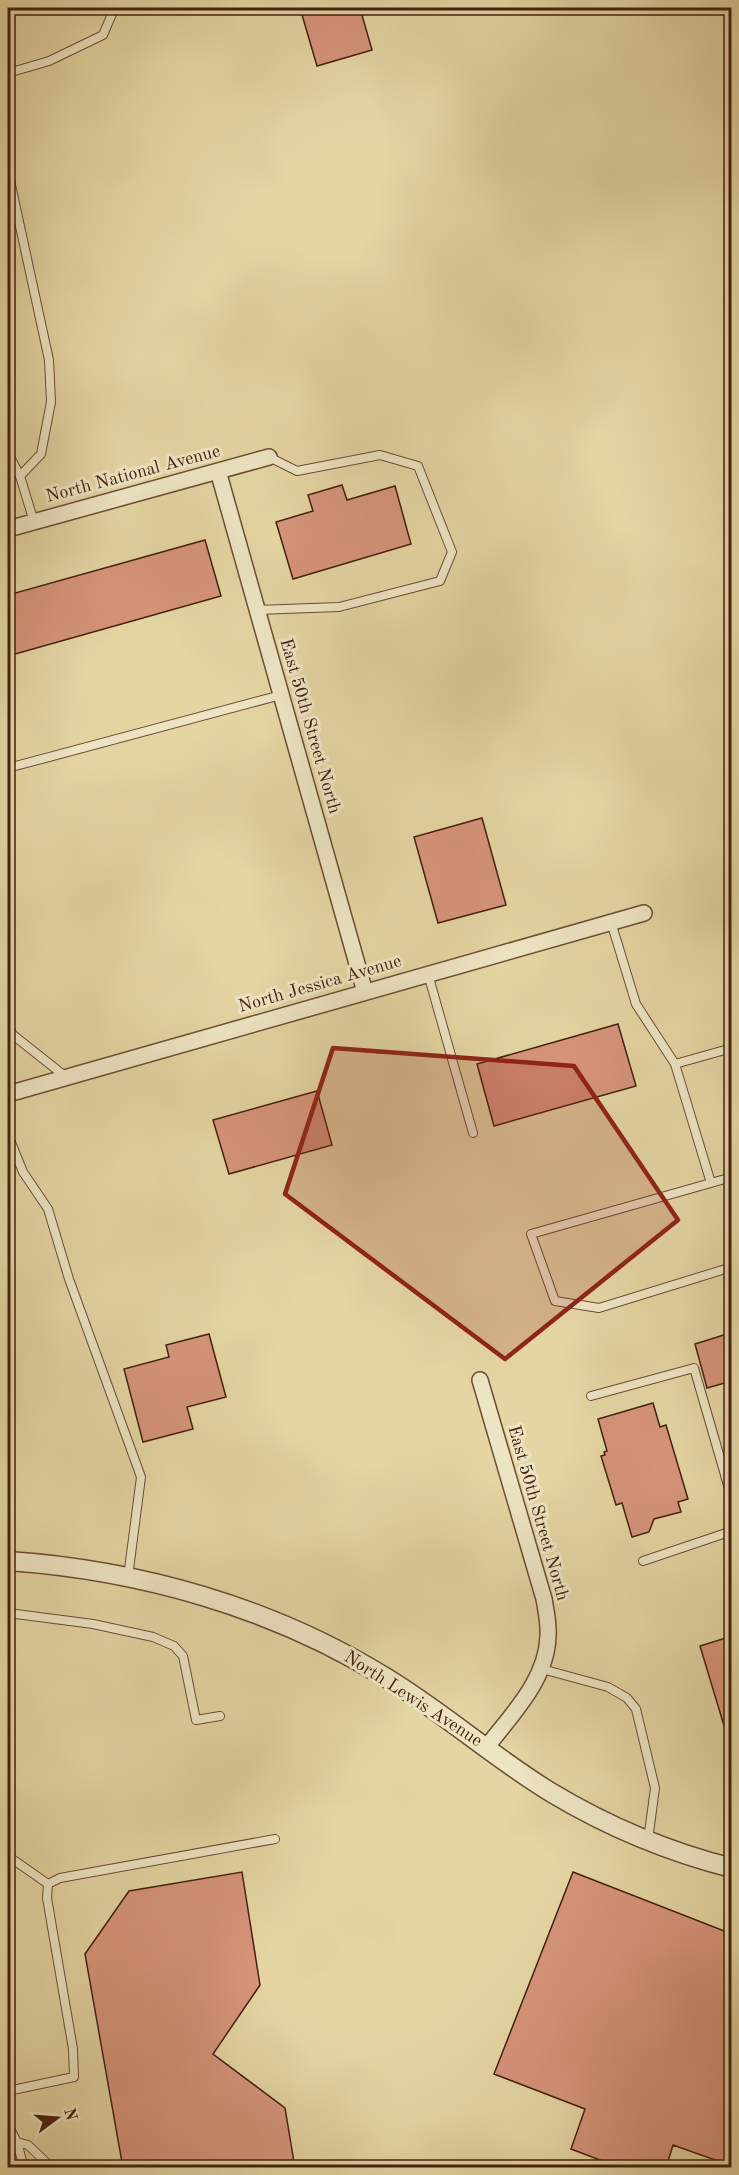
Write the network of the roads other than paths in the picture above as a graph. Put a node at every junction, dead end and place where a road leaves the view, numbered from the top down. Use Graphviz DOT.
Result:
graph roads {
  1 [pos="111,8"];
  2 [pos="8,73"];
  3 [pos="8,171"];
  4 [pos="8,453"];
  5 [pos="269,457"];
  6 [pos="218,471"];
  7 [pos="20,477"];
  8 [pos="34,522"];
  9 [pos="8,529"];
  10 [pos="257,610"];
  11 [pos="281,695"];
  12 [pos="8,768"];
  13 [pos="644,913"];
  14 [pos="611,922"];
  15 [pos="428,974"];
  16 [pos="365,992"];
  17 [pos="8,1025"];
  18 [pos="732,1048"];
  19 [pos="675,1064"];
  20 [pos="66,1077"];
  21 [pos="8,1094"];
  22 [pos="473,1133"];
  23 [pos="8,1136"];
  24 [pos="732,1177"];
  25 [pos="711,1183"];
  26 [pos="732,1267"];
  27 [pos="480,1380"];
  28 [pos="591,1396"];
  29 [pos="732,1499"];
  30 [pos="732,1531"];
  31 [pos="8,1561"];
  32 [pos="643,1561"];
  33 [pos="129,1577"];
  34 [pos="8,1615"];
  35 [pos="542,1669"];
  36 [pos="220,1716"];
  37 [pos="486,1748"];
  38 [pos="275,1839"];
  39 [pos="648,1839"];
  40 [pos="8,1856"];
  41 [pos="732,1868"];
  42 [pos="48,1884"];
  43 [pos="8,2091"];
  44 [pos="8,2126"];
  45 [pos="17,2142"];
  46 [pos="8,2151"];
  47 [pos="24,2168"];
  48 [pos="52,2168"];
  1 -- 2 [label="lane"];
  3 -- 7 [label="lane"];
  4 -- 7 [label="lane"];
  5 -- 6 [label="street, North National Avenue"];
  5 -- 10 [label="lane"];
  6 -- 8 [label="street, North National Avenue"];
  6 -- 10 [label="street, East 50th Street North"];
  7 -- 8 [label="lane"];
  8 -- 9 [label="street, North National Avenue"];
  10 -- 11 [label="street, East 50th Street North"];
  11 -- 12 [label="lane"];
  11 -- 16 [label="street, East 50th Street North"];
  13 -- 14 [label="street, North Jessica Avenue"];
  14 -- 15 [label="street, North Jessica Avenue"];
  14 -- 19 [label="lane"];
  15 -- 16 [label="street, North Jessica Avenue"];
  15 -- 22 [label="lane"];
  16 -- 20 [label="street, North Jessica Avenue"];
  17 -- 20 [label="lane"];
  18 -- 19 [label="lane"];
  19 -- 25 [label="lane"];
  20 -- 21 [label="street, North Jessica Avenue"];
  23 -- 33 [label="lane"];
  24 -- 25 [label="lane"];
  25 -- 26 [label="lane"];
  27 -- 35 [label="street, East 50th Street North"];
  28 -- 29 [label="lane"];
  30 -- 32 [label="lane"];
  31 -- 33 [label="street, North Lewis Avenue"];
  33 -- 37 [label="street, North Lewis Avenue"];
  34 -- 36 [label="lane"];
  35 -- 37 [label="street, East 50th Street North"];
  35 -- 39 [label="lane"];
  37 -- 39 [label="street, North Lewis Avenue"];
  38 -- 42 [label="lane"];
  39 -- 41 [label="street, North Lewis Avenue"];
  40 -- 42 [label="lane"];
  42 -- 43 [label="lane"];
  44 -- 45 [label="lane"];
  45 -- 46 [label="lane"];
  45 -- 47 [label="lane"];
  45 -- 48 [label="lane"];
}
